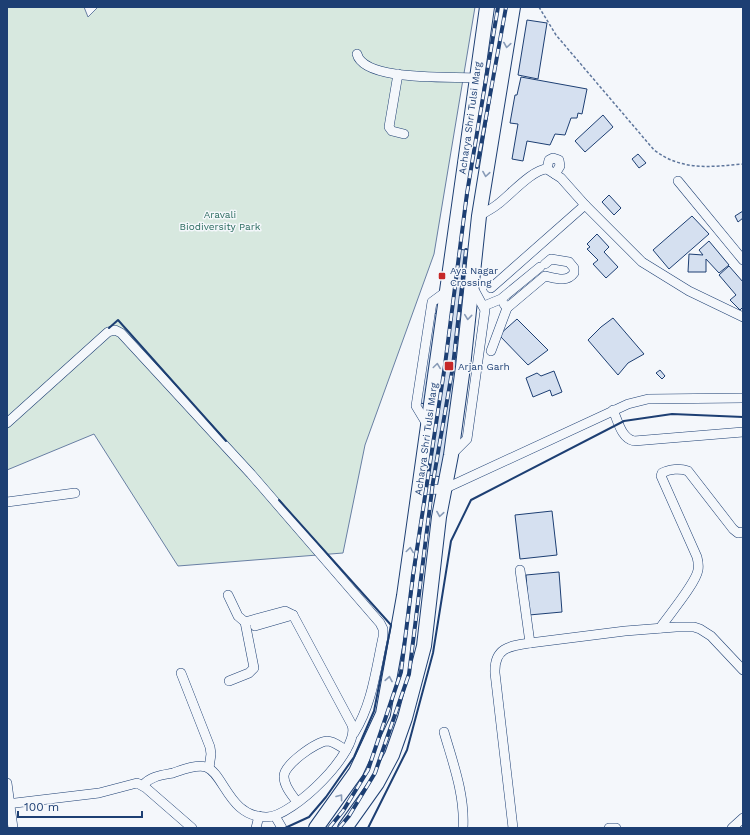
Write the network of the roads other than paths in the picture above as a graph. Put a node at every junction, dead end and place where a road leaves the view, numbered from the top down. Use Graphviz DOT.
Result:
graph roads {
  1 [pos="487,7"];
  2 [pos="513,7"];
  3 [pos="357,54"];
  4 [pos="398,74"];
  5 [pos="476,78"];
  6 [pos="404,134"];
  7 [pos="678,181"];
  8 [pos="585,205"];
  9 [pos="479,216"];
  10 [pos="743,260"];
  11 [pos="543,265"];
  12 [pos="545,276"];
  13 [pos="472,286"];
  14 [pos="491,288"];
  15 [pos="501,299"];
  16 [pos="484,306"];
  17 [pos="507,308"];
  18 [pos="742,315"];
  19 [pos="491,351"];
  20 [pos="743,398"];
  21 [pos="613,410"];
  22 [pos="7,423"];
  23 [pos="743,432"];
  24 [pos="451,455"];
  25 [pos="444,489"];
  26 [pos="418,490"];
  27 [pos="75,493"];
  28 [pos="7,502"];
  29 [pos="743,532"];
  30 [pos="520,570"];
  31 [pos="228,595"];
  32 [pos="245,625"];
  33 [pos="660,628"];
  34 [pos="530,642"];
  35 [pos="743,670"];
  36 [pos="181,673"];
  37 [pos="229,681"];
  38 [pos="444,732"];
  39 [pos="354,733"];
  40 [pos="346,750"];
  41 [pos="209,768"];
  42 [pos="7,783"];
  43 [pos="143,785"];
  44 [pos="297,802"];
  45 [pos="9,804"];
  46 [pos="259,816"];
  47 [pos="274,816"];
  48 [pos="743,818"];
  49 [pos="13,828"];
  50 [pos="192,828"];
  51 [pos="256,828"];
  52 [pos="282,828"];
  53 [pos="316,828"];
  54 [pos="345,828"];
  55 [pos="463,828"];
  56 [pos="513,828"];
  57 [pos="609,828"];
  58 [pos="616,828"];
  59 [pos="732,828"];
  1 -- 5 [label="highway, Acharya Shri Tulsi Marg"];
  2 -- 9 [label="highway, one-way"];
  3 -- 4 [label="street"];
  4 -- 5 [label="street"];
  4 -- 6 [label="street"];
  26 -- 5 [label="highway, Acharya Shri Tulsi Marg, one-way"];
  7 -- 10 [label="street"];
  8 -- 9 [label="street"];
  8 -- 14 [label="street"];
  8 -- 18 [label="street"];
  9 -- 13 [label="highway"];
  11 -- 12 [label="street"];
  11 -- 12 [label="street"];
  11 -- 15 [label="street"];
  12 -- 17 [label="street"];
  13 -- 16 [label="street"];
  13 -- 24 [label="highway, one-way"];
  15 -- 16 [label="street"];
  15 -- 17 [label="street"];
  16 -- 24 [label="street"];
  17 -- 19 [label="street"];
  20 -- 21 [label="street"];
  21 -- 23 [label="street"];
  21 -- 25 [label="street"];
  22 -- 39 [label="street"];
  24 -- 25 [label="highway"];
  25 -- 26 [label="street"];
  25 -- 54 [label="highway, one-way"];
  53 -- 26 [label="highway, Acharya Shri Tulsi Marg, one-way"];
  27 -- 28 [label="street"];
  29 -- 33 [label="street"];
  30 -- 34 [label="street"];
  31 -- 32 [label="street"];
  32 -- 37 [label="street"];
  32 -- 39 [label="street"];
  33 -- 34 [label="street"];
  33 -- 35 [label="street"];
  34 -- 56 [label="street"];
  36 -- 41 [label="street"];
  38 -- 55 [label="street"];
  39 -- 40 [label="street"];
  40 -- 44 [label="street"];
  40 -- 44 [label="street"];
  41 -- 43 [label="street"];
  41 -- 46 [label="street"];
  42 -- 45 [label="street"];
  43 -- 45 [label="street"];
  43 -- 50 [label="street"];
  44 -- 47 [label="street"];
  45 -- 49 [label="street"];
  46 -- 47 [label="street"];
  46 -- 51 [label="street"];
  47 -- 52 [label="street"];
  48 -- 59 [label="street"];
  57 -- 58 [label="street"];
}
